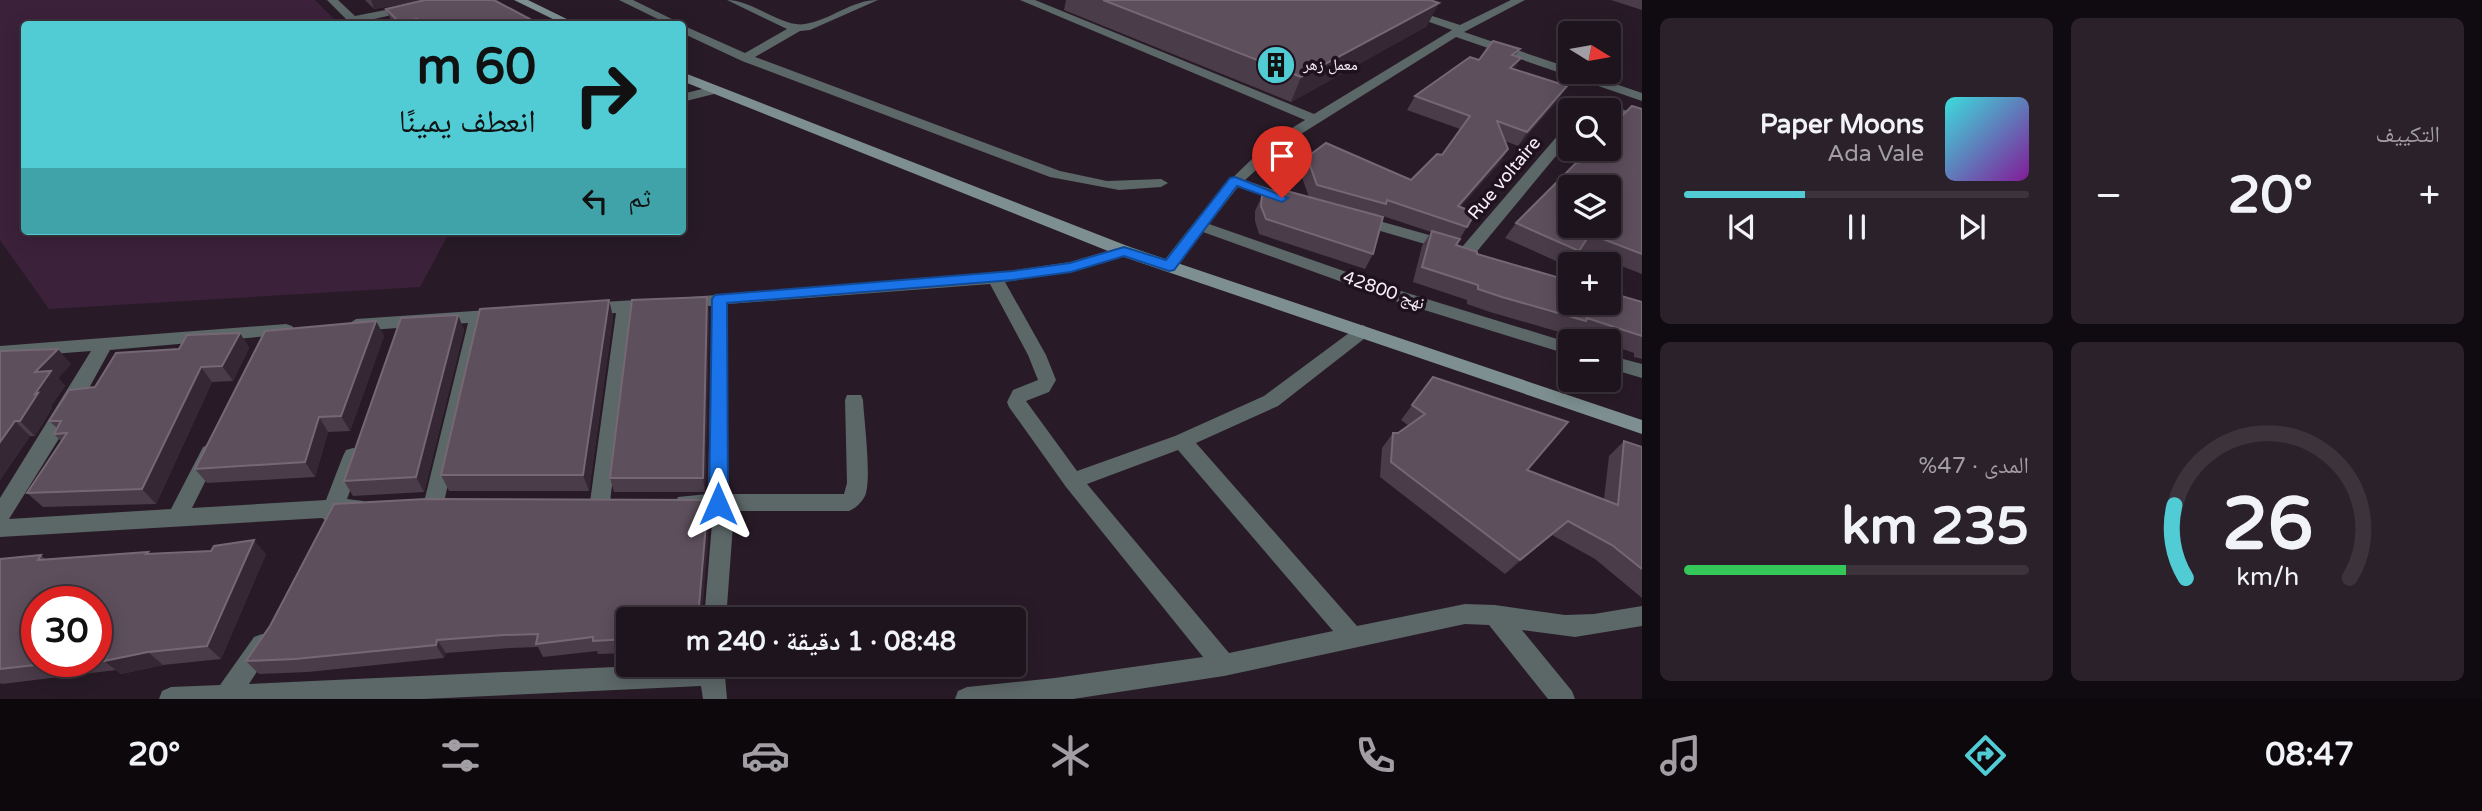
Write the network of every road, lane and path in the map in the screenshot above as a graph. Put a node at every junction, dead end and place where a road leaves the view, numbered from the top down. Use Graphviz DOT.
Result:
graph roads {
  1 [pos="331,0"];
  2 [pos="453,0"];
  3 [pos="519,0"];
  4 [pos="624,0"];
  5 [pos="732,0"];
  6 [pos="873,0"];
  7 [pos="1025,0"];
  8 [pos="1069,0"];
  9 [pos="1372,0"];
  10 [pos="1520,0"];
  11 [pos="1049,10"];
  12 [pos="353,21"];
  13 [pos="358,21"];
  14 [pos="564,21"];
  15 [pos="670,21"];
  16 [pos="796,28"];
  17 [pos="686,30"];
  18 [pos="1458,31"];
  19 [pos="746,58"];
  20 [pos="686,78"];
  21 [pos="714,90"];
  22 [pos="1642,97"];
  23 [pos="686,98"];
  24 [pos="1621,112"];
  25 [pos="1314,119"];
  26 [pos="1642,120"];
  27 [pos="1558,145"];
  28 [pos="1235,181"];
  29 [pos="1161,183"];
  30 [pos="1310,207"];
  31 [pos="1348,217"];
  32 [pos="1200,226"];
  33 [pos="1124,251"];
  34 [pos="1169,266"];
  35 [pos="995,278"];
  36 [pos="720,299"];
  37 [pos="625,306"];
  38 [pos="572,310"];
  39 [pos="518,314"];
  40 [pos="478,317"];
  41 [pos="400,322"];
  42 [pos="334,327"];
  43 [pos="308,329"];
  44 [pos="1363,331"];
  45 [pos="269,332"];
  46 [pos="1558,345"];
  47 [pos="103,346"];
  48 [pos="391,347"];
  49 [pos="0,352"];
  50 [pos="257,357"];
  51 [pos="1621,365"];
  52 [pos="1642,371"];
  53 [pos="854,400"];
  54 [pos="1642,427"];
  55 [pos="220,431"];
  56 [pos="361,433"];
  57 [pos="1182,441"];
  58 [pos="1073,481"];
  59 [pos="602,502"];
  60 [pos="669,503"];
  61 [pos="410,504"];
  62 [pos="721,504"];
  63 [pos="372,506"];
  64 [pos="335,508"];
  65 [pos="0,515"];
  66 [pos="177,518"];
  67 [pos="0,528"];
  68 [pos="322,537"];
  69 [pos="716,607"];
  70 [pos="1495,614"];
  71 [pos="1642,616"];
  72 [pos="272,630"];
  73 [pos="1353,638"];
  74 [pos="1224,665"];
  75 [pos="616,674"];
  76 [pos="712,677"];
  77 [pos="226,697"];
  78 [pos="171,699"];
  79 [pos="715,699"];
  80 [pos="967,699"];
  81 [pos="1563,699"];
  1 -- 12 [label="street"];
  2 -- 13 [label="street"];
  3 -- 14 [label="main road"];
  4 -- 15 [label="street"];
  5 -- 16 [label="street"];
  6 -- 16 [label="street"];
  7 -- 11 [label="street"];
  8 -- 11 [label="street"];
  9 -- 18 [label="street"];
  10 -- 18 [label="street"];
  11 -- 25 [label="street"];
  16 -- 19 [label="street"];
  17 -- 19 [label="street"];
  18 -- 22 [label="street"];
  18 -- 25 [label="street"];
  19 -- 29 [label="street"];
  20 -- 21 [label="main road"];
  21 -- 23 [label="street"];
  21 -- 33 [label="main road"];
  24 -- 26 [label="street"];
  25 -- 28 [label="street"];
  27 -- 31 [label="street, Rue voltaire"];
  28 -- 30 [label="street"];
  28 -- 32 [label="street"];
  32 -- 34 [label="street"];
  32 -- 46 [label="street, نهج 42800"];
  33 -- 34 [label="main road"];
  33 -- 35 [label="street"];
  34 -- 44 [label="main road"];
  35 -- 36 [label="street"];
  35 -- 58 [label="street"];
  36 -- 37 [label="street"];
  36 -- 62 [label="street"];
  37 -- 38 [label="street"];
  37 -- 59 [label="street"];
  39 -- 40 [label="street"];
  40 -- 41 [label="street"];
  40 -- 61 [label="street"];
  41 -- 42 [label="street"];
  41 -- 48 [label="street"];
  43 -- 45 [label="street"];
  44 -- 54 [label="main road"];
  44 -- 57 [label="street"];
  45 -- 47 [label="street"];
  45 -- 50 [label="street"];
  47 -- 49 [label="street"];
  47 -- 65 [label="street"];
  51 -- 52 [label="street"];
  53 -- 62 [label="street"];
  55 -- 66 [label="street"];
  56 -- 64 [label="street"];
  57 -- 58 [label="street"];
  57 -- 73 [label="street"];
  58 -- 74 [label="street"];
  60 -- 62 [label="street"];
  62 -- 69 [label="street"];
  63 -- 64 [label="street"];
  64 -- 66 [label="street"];
  64 -- 68 [label="street"];
  66 -- 67 [label="street"];
  70 -- 71 [label="street"];
  70 -- 73 [label="street"];
  70 -- 81 [label="street"];
  72 -- 77 [label="street"];
  73 -- 74 [label="street"];
  74 -- 80 [label="street"];
  75 -- 77 [label="street"];
  76 -- 79 [label="street"];
  77 -- 78 [label="street"];
}
